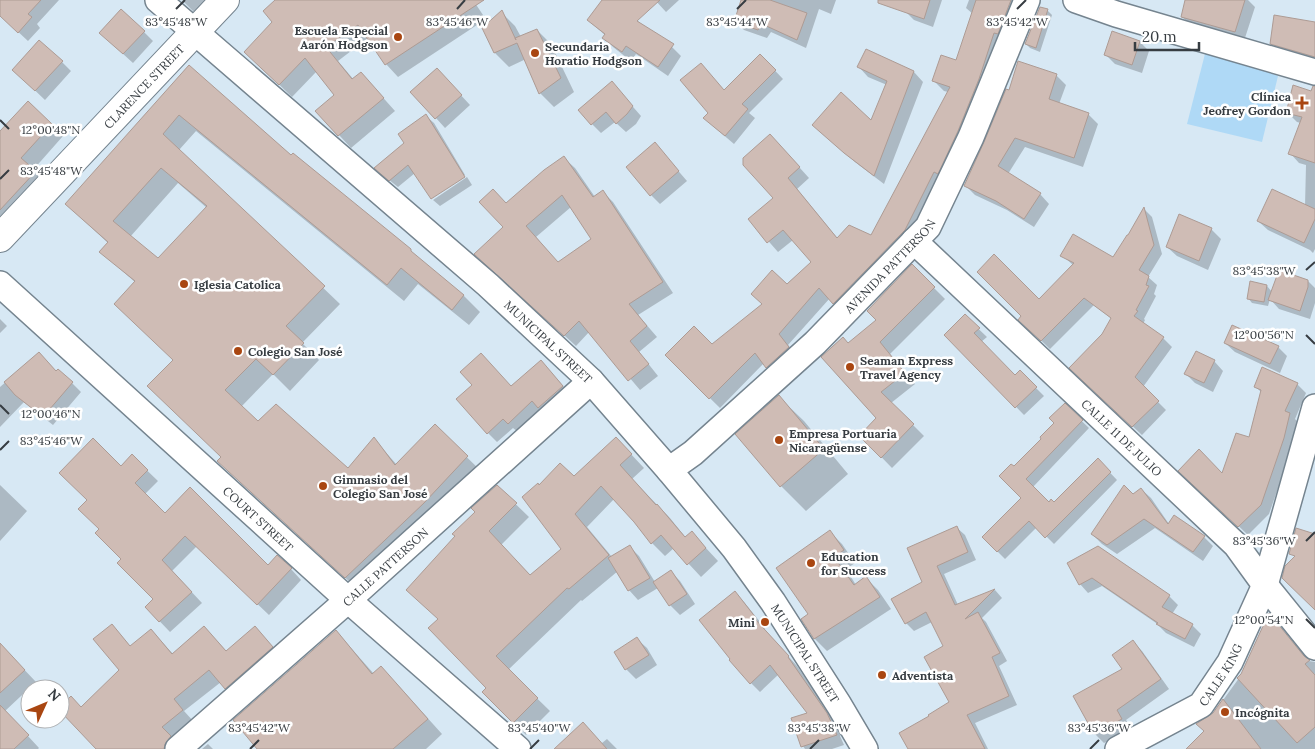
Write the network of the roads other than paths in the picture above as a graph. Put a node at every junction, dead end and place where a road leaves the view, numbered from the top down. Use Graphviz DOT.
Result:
graph roads {
  1 [pos="158,0"];
  2 [pos="226,0"];
  3 [pos="1028,0"];
  4 [pos="1076,0"];
  5 [pos="196,33"];
  6 [pos="1315,72"];
  7 [pos="0,238"];
  8 [pos="914,241"];
  9 [pos="0,284"];
  10 [pos="590,381"];
  11 [pos="1315,407"];
  12 [pos="669,470"];
  13 [pos="1265,585"];
  14 [pos="348,600"];
  15 [pos="1315,647"];
  16 [pos="178,749"];
  17 [pos="518,749"];
  18 [pos="865,749"];
  19 [pos="1118,749"];
  1 -- 5 [label="street, MUNICIPAL STREET"];
  2 -- 5 [label="street, CLARENCE STREET"];
  3 -- 8 [label="street, AVENIDA PATTERSON"];
  4 -- 6 [label="street"];
  5 -- 7 [label="street, CLARENCE STREET"];
  5 -- 10 [label="street, MUNICIPAL STREET"];
  8 -- 12 [label="street, AVENIDA PATTERSON"];
  8 -- 13 [label="street, CALLE 11 DE JULIO"];
  9 -- 14 [label="street, COURT STREET"];
  10 -- 12 [label="street, MUNICIPAL STREET"];
  10 -- 14 [label="street, CALLE PATTERSON"];
  11 -- 13 [label="street, CALLE KING"];
  12 -- 18 [label="street, MUNICIPAL STREET"];
  13 -- 15 [label="street, CALLE 11 DE JULIO"];
  13 -- 19 [label="street, CALLE KING"];
  14 -- 16 [label="street, CALLE PATTERSON"];
  14 -- 17 [label="street, COURT STREET"];
}
